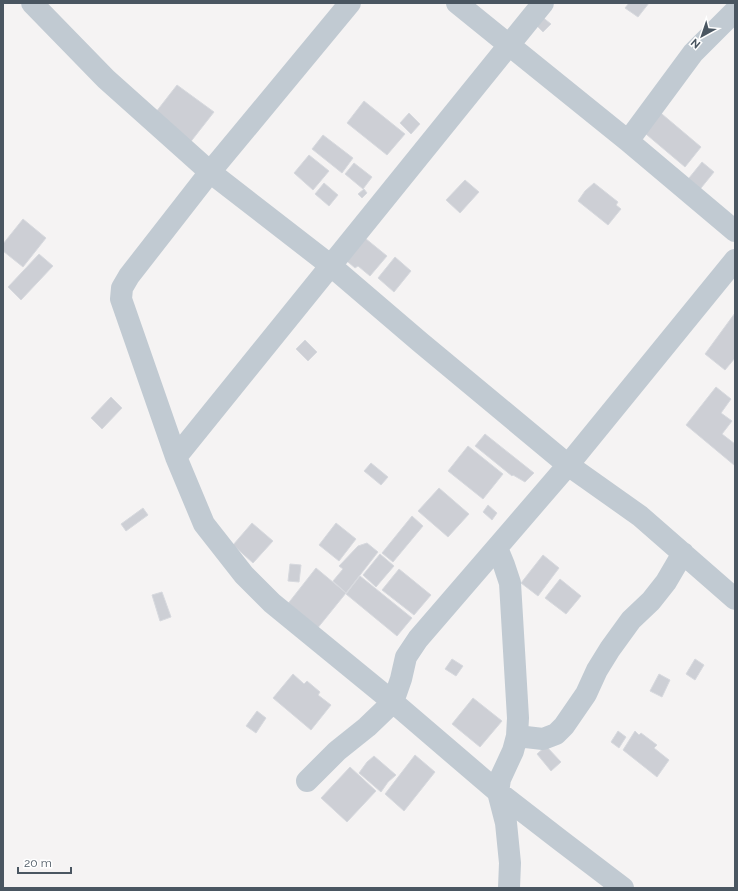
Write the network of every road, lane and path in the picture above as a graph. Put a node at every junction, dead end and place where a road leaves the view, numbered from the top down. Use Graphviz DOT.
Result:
graph roads {
  1 [pos="32,3"];
  2 [pos="350,3"];
  3 [pos="457,3"];
  4 [pos="543,3"];
  5 [pos="735,11"];
  6 [pos="508,45"];
  7 [pos="628,141"];
  8 [pos="210,172"];
  9 [pos="735,231"];
  10 [pos="735,260"];
  11 [pos="330,265"];
  12 [pos="176,457"];
  13 [pos="568,465"];
  14 [pos="497,548"];
  15 [pos="683,553"];
  16 [pos="735,599"];
  17 [pos="393,702"];
  18 [pos="517,736"];
  19 [pos="307,780"];
  20 [pos="498,792"];
  21 [pos="509,888"];
  22 [pos="623,888"];
  1 -- 8 [label="street"];
  2 -- 8 [label="street"];
  3 -- 6 [label="street"];
  4 -- 6 [label="street"];
  5 -- 7 [label="street"];
  6 -- 7 [label="street"];
  6 -- 11 [label="street"];
  7 -- 9 [label="street"];
  8 -- 11 [label="street"];
  8 -- 12 [label="street"];
  10 -- 13 [label="street"];
  11 -- 12 [label="street"];
  11 -- 13 [label="street"];
  12 -- 17 [label="street"];
  13 -- 14 [label="street"];
  13 -- 15 [label="street"];
  14 -- 17 [label="street"];
  14 -- 18 [label="street"];
  15 -- 16 [label="street"];
  15 -- 18 [label="street"];
  17 -- 19 [label="street"];
  17 -- 20 [label="street"];
  18 -- 20 [label="street"];
  20 -- 21 [label="street"];
  20 -- 22 [label="street"];
}
